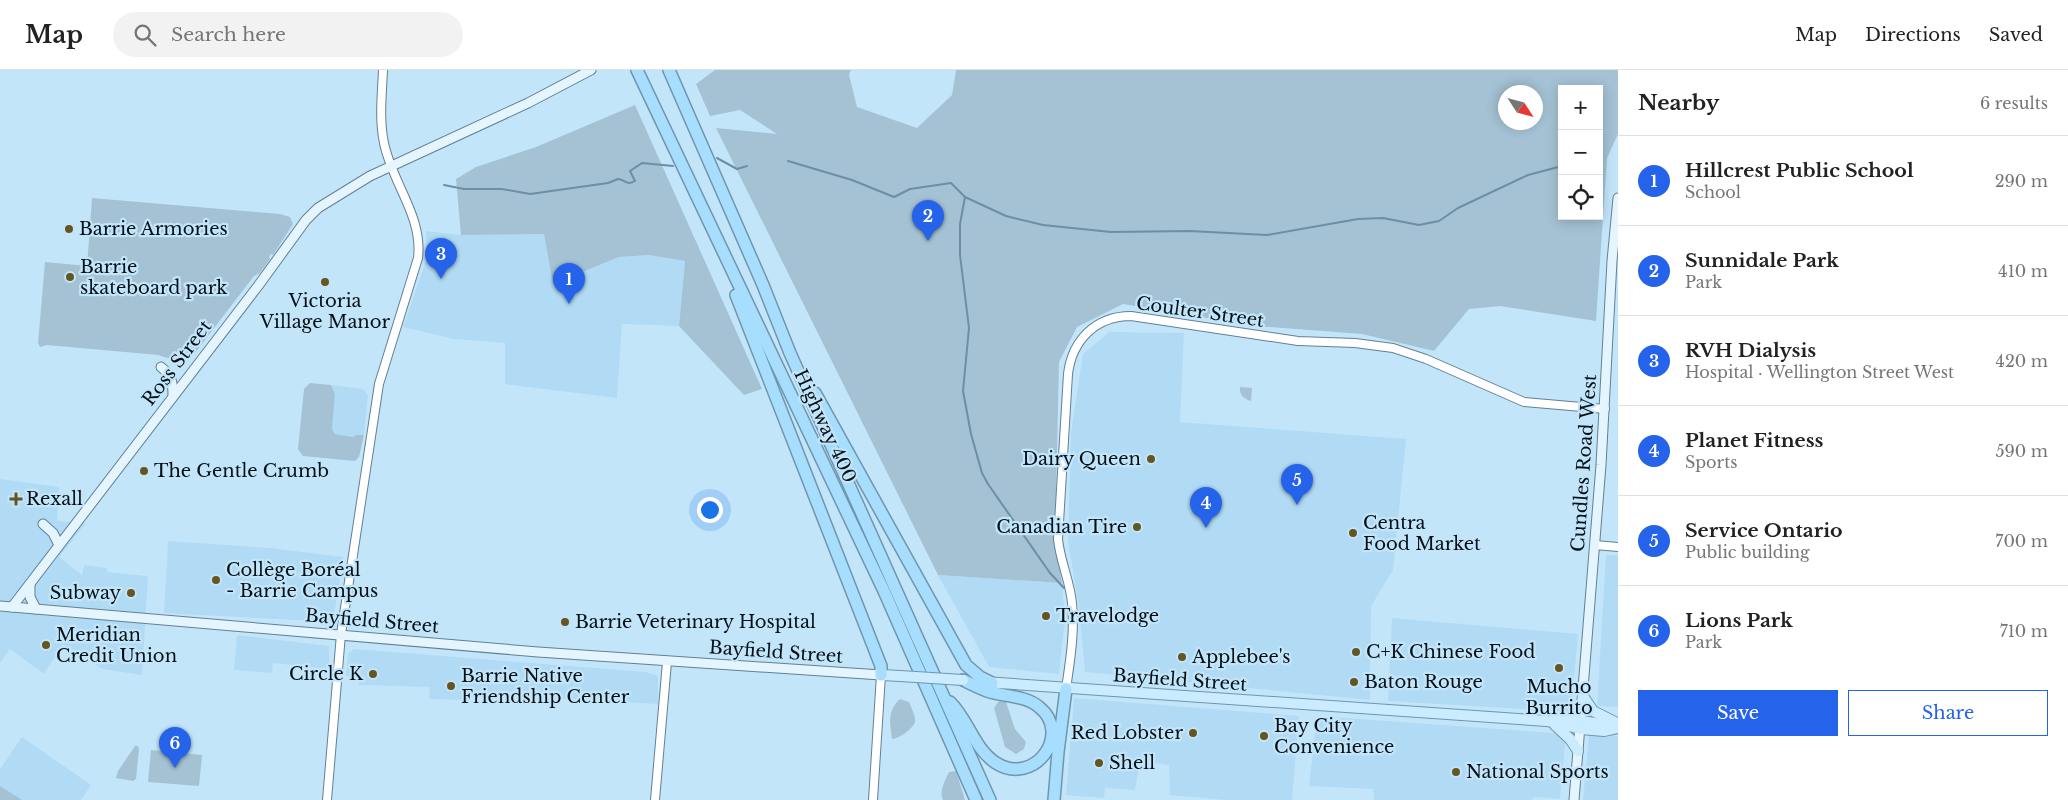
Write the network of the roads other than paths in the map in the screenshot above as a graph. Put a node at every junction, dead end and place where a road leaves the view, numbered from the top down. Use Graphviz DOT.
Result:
graph roads {
  1 [pos="383,70"];
  2 [pos="591,70"];
  3 [pos="638,70"];
  4 [pos="669,70"];
  5 [pos="391,166"];
  6 [pos="1618,198"];
  7 [pos="703,208"];
  8 [pos="790,353"];
  9 [pos="161,367"];
  10 [pos="173,395"];
  11 [pos="1605,409"];
  12 [pos="43,524"];
  13 [pos="59,545"];
  14 [pos="1595,545"];
  15 [pos="1618,547"];
  16 [pos="30,584"];
  17 [pos="0,606"];
  18 [pos="12,607"];
  19 [pos="36,609"];
  20 [pos="341,634"];
  21 [pos="668,662"];
  22 [pos="881,676"];
  23 [pos="963,680"];
  24 [pos="992,683"];
  25 [pos="1066,689"];
  26 [pos="942,694"];
  27 [pos="1583,696"];
  28 [pos="1550,721"];
  29 [pos="1581,725"];
  30 [pos="1618,726"];
  31 [pos="1578,751"];
  32 [pos="327,800"];
  33 [pos="655,800"];
  34 [pos="873,800"];
  35 [pos="976,800"];
  36 [pos="990,800"];
  37 [pos="1054,800"];
  38 [pos="1574,800"];
  1 -- 5 [label="street"];
  2 -- 5 [label="main road, Ross Street"];
  3 -- 7 [label="highway, Highway 400"];
  4 -- 8 [label="highway, Highway 400"];
  5 -- 10 [label="main road, Ross Street"];
  5 -- 20 [label="street"];
  6 -- 11 [label="main road, Cundles Road West"];
  7 -- 22 [label="highway"];
  7 -- 35 [label="highway, Highway 400"];
  8 -- 24 [label="highway"];
  8 -- 26 [label="highway, Highway 400"];
  9 -- 10 [label="main road"];
  10 -- 13 [label="main road, Ross Street"];
  11 -- 14 [label="main road, Cundles Road West"];
  11 -- 25 [label="street, Coulter Street"];
  12 -- 13 [label="main road"];
  13 -- 16 [label="main road, Ross Street"];
  14 -- 15 [label="street"];
  14 -- 27 [label="main road, Cundles Road West"];
  16 -- 18 [label="main road, Ross Street"];
  16 -- 19 [label="main road"];
  17 -- 18 [label="main road, Bayfield Street"];
  18 -- 19 [label="main road, Bayfield Street"];
  19 -- 20 [label="main road, Bayfield Street"];
  20 -- 21 [label="main road, Bayfield Street"];
  20 -- 32 [label="street"];
  21 -- 22 [label="main road, Bayfield Street"];
  21 -- 33 [label="street"];
  22 -- 23 [label="main road, Bayfield Street, bridge"];
  22 -- 34 [label="street"];
  23 -- 24 [label="main road, Bayfield Street"];
  23 -- 26 [label="highway"];
  24 -- 25 [label="main road, Bayfield Street"];
  25 -- 28 [label="main road, Bayfield Street"];
  25 -- 37 [label="highway"];
  26 -- 36 [label="highway, Highway 400"];
  27 -- 29 [label="main road, Cundles Road West"];
  27 -- 30 [label="main road"];
  28 -- 29 [label="main road, Bayfield Street"];
  28 -- 31 [label="main road"];
  29 -- 30 [label="main road, Bayfield Street"];
  29 -- 31 [label="main road, Cundles Road West"];
  31 -- 38 [label="main road, Cundles Road West"];
}
